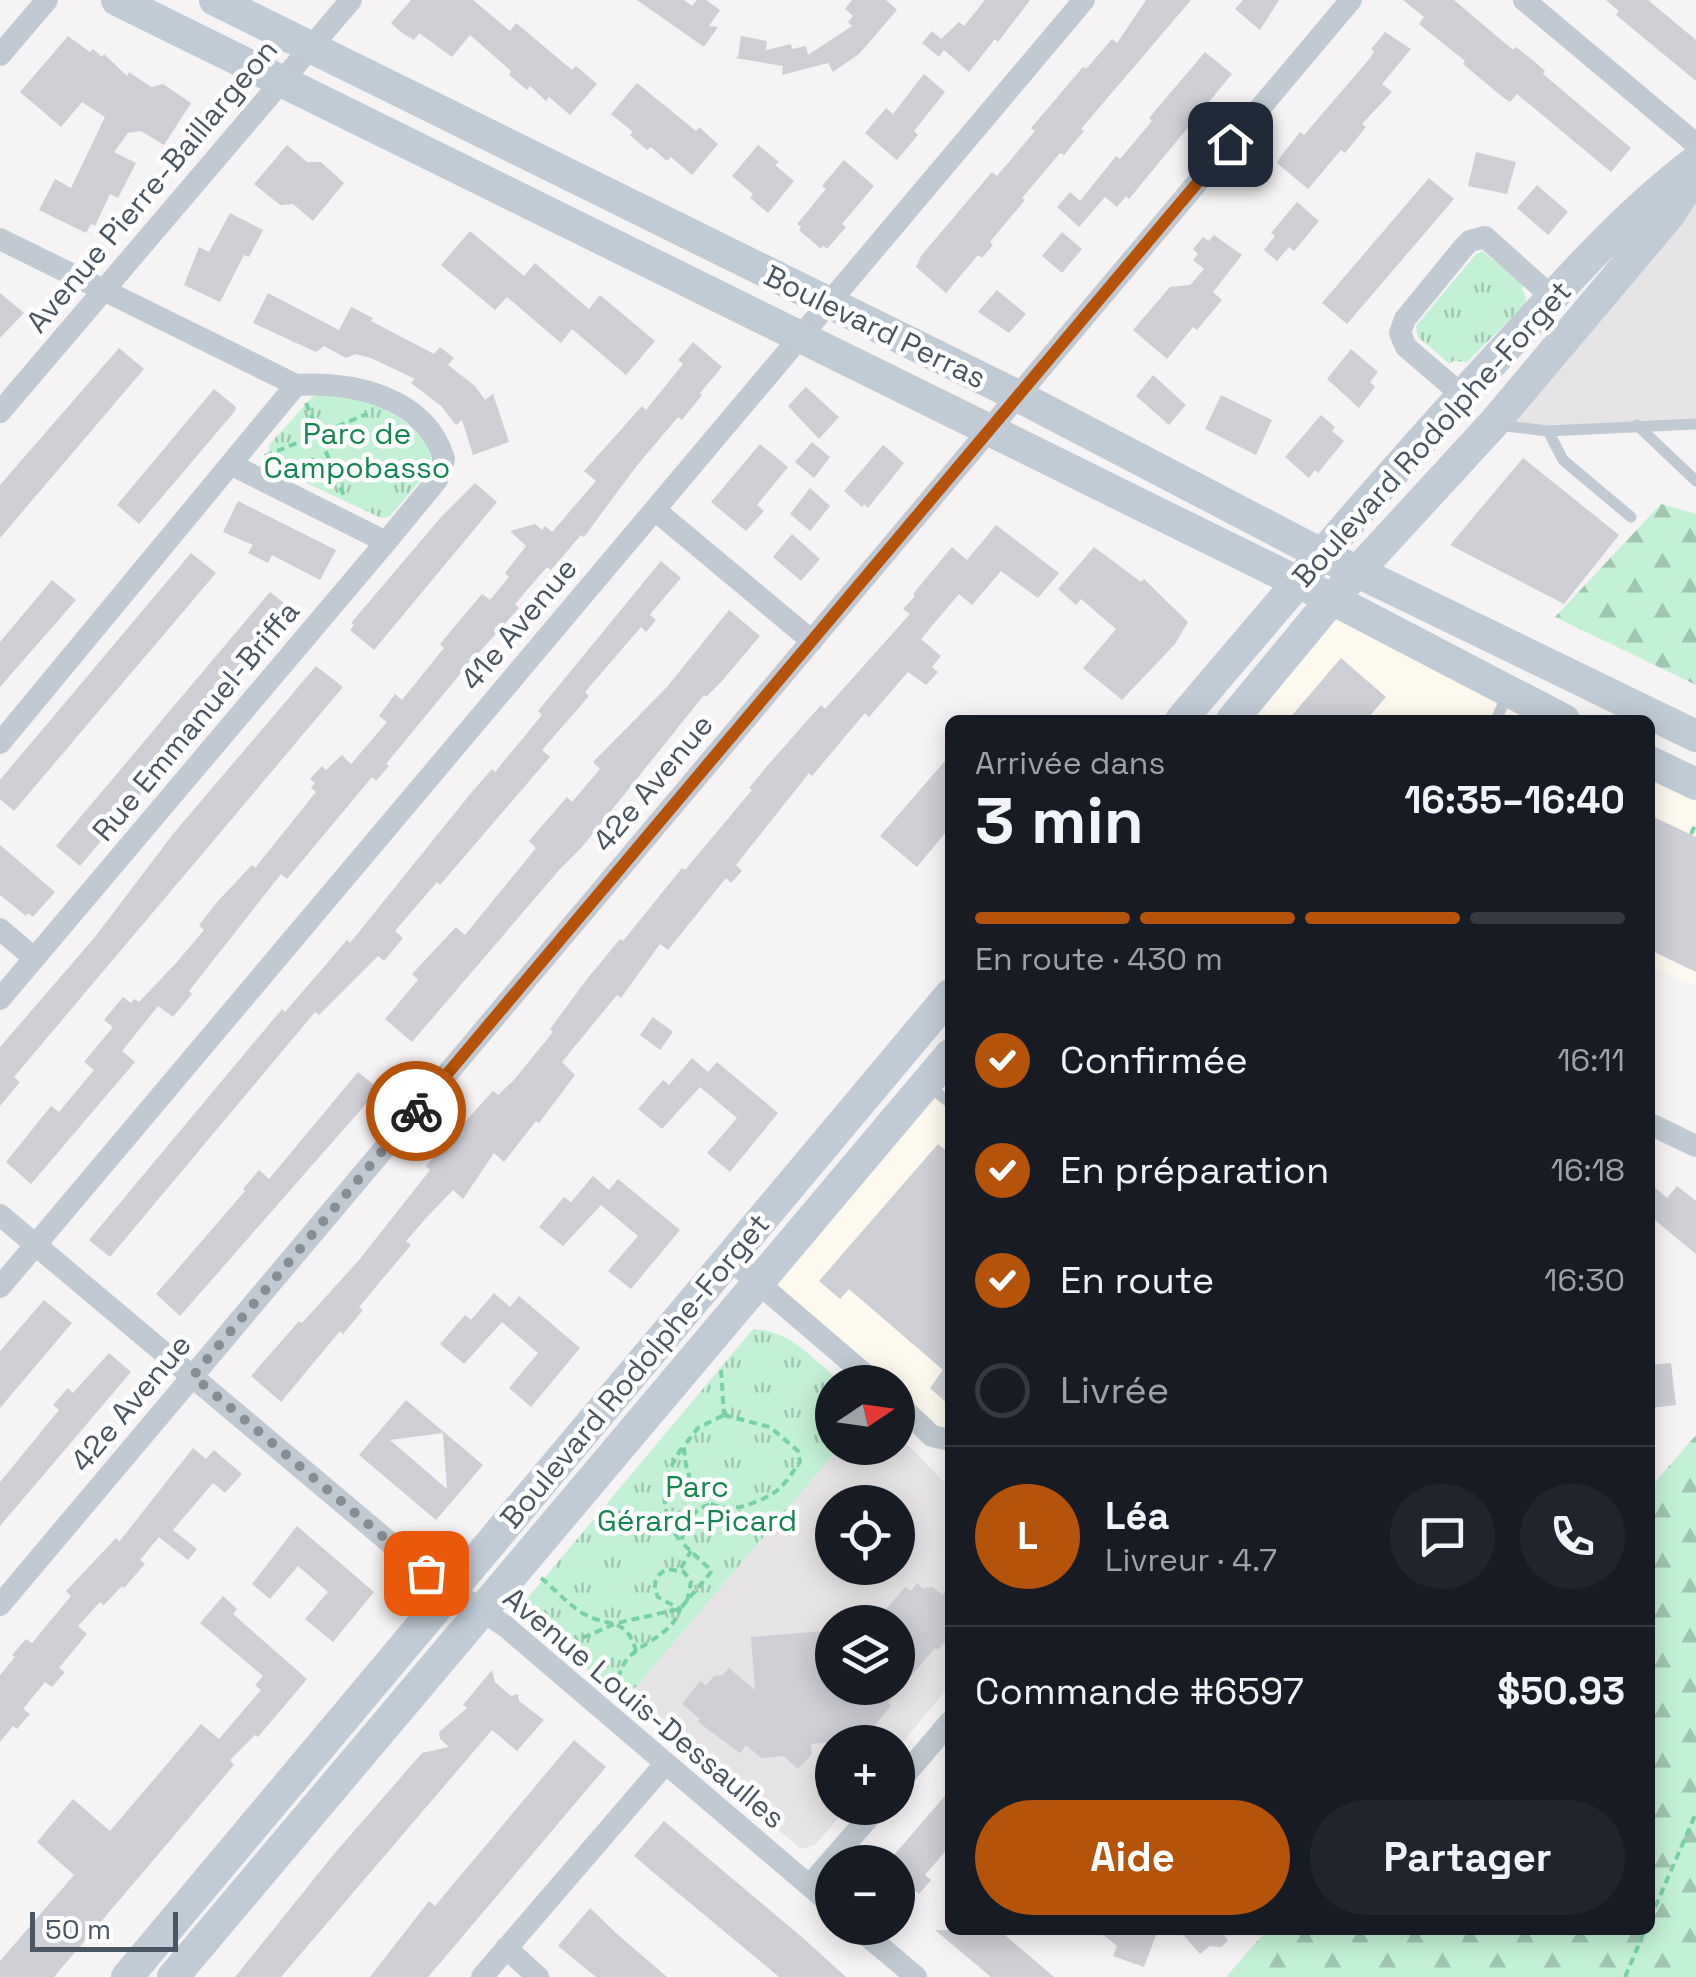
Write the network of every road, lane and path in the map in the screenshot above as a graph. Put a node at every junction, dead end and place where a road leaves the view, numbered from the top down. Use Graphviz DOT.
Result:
graph roads {
  1 [pos="47,0"];
  2 [pos="117,0"];
  3 [pos="214,0"];
  4 [pos="351,0"];
  5 [pos="1084,0"];
  6 [pos="1351,0"];
  7 [pos="1524,0"];
  8 [pos="309,47"];
  9 [pos="0,56"];
  10 [pos="280,82"];
  11 [pos="1696,144"];
  12 [pos="1696,161"];
  13 [pos="1696,174"];
  14 [pos="0,239"];
  15 [pos="103,291"];
  16 [pos="1552,296"];
  17 [pos="828,305"];
  18 [pos="800,337"];
  19 [pos="297,385"];
  20 [pos="1462,395"];
  21 [pos="1018,396"];
  22 [pos="395,402"];
  23 [pos="0,412"];
  24 [pos="1493,424"];
  25 [pos="1636,424"];
  26 [pos="1695,424"];
  27 [pos="987,431"];
  28 [pos="1548,431"];
  29 [pos="318,434"];
  30 [pos="232,465"];
  31 [pos="1696,481"];
  32 [pos="655,510"];
  33 [pos="1631,517"];
  34 [pos="358,528"];
  35 [pos="386,542"];
  36 [pos="1324,555"];
  37 [pos="1358,571"];
  38 [pos="1297,583"];
  39 [pos="1332,600"];
  40 [pos="812,641"];
  41 [pos="1502,706"];
  42 [pos="1185,715"];
  43 [pos="1236,715"];
  44 [pos="1542,715"];
  45 [pos="1642,715"];
  46 [pos="1655,720"];
  47 [pos="1696,736"];
  48 [pos="0,743"];
  49 [pos="1655,764"];
  50 [pos="1696,784"];
  51 [pos="1696,823"];
  52 [pos="1691,834"];
  53 [pos="0,929"];
  54 [pos="34,958"];
  55 [pos="0,999"];
  56 [pos="945,1001"];
  57 [pos="938,1093"];
  58 [pos="1655,1126"];
  59 [pos="1696,1146"];
  60 [pos="0,1215"];
  61 [pos="36,1246"];
  62 [pos="729,1258"];
  63 [pos="758,1282"];
  64 [pos="0,1287"];
  65 [pos="719,1329"];
  66 [pos="854,1365"];
  67 [pos="193,1376"];
  68 [pos="724,1415"];
  69 [pos="915,1420"];
  70 [pos="945,1439"];
  71 [pos="684,1446"];
  72 [pos="711,1504"];
  73 [pos="682,1542"];
  74 [pos="691,1551"];
  75 [pos="522,1562"];
  76 [pos="680,1570"];
  77 [pos="452,1590"];
  78 [pos="687,1601"];
  79 [pos="0,1605"];
  80 [pos="680,1608"];
  81 [pos="481,1610"];
  82 [pos="617,1624"];
  83 [pos="636,1652"];
  84 [pos="542,1658"];
  85 [pos="608,1715"];
  86 [pos="945,1728"];
  87 [pos="915,1763"];
  88 [pos="665,1764"];
  89 [pos="1696,1814"];
  90 [pos="862,1825"];
  91 [pos="810,1885"];
  92 [pos="815,1890"];
  93 [pos="1655,1908"];
  94 [pos="1643,1935"];
  95 [pos="878,1945"];
  96 [pos="506,1948"];
  97 [pos="127,1977"];
  98 [pos="173,1977"];
  99 [pos="482,1977"];
  100 [pos="538,1977"];
  101 [pos="916,1977"];
  102 [pos="1624,1977"];
  1 -- 9 [label="street"];
  2 -- 10 [label="street, Boulevard Perras"];
  3 -- 8 [label="street, Boulevard Perras"];
  4 -- 8 [label="street, Avenue Pierre-Baillargeon"];
  5 -- 17 [label="street, 41e Avenue"];
  6 -- 21 [label="street, 42e Avenue"];
  7 -- 11 [label="street"];
  8 -- 10 [label="street, Avenue Pierre-Baillargeon"];
  8 -- 17 [label="street, Boulevard Perras"];
  10 -- 15 [label="street, Avenue Pierre-Baillargeon"];
  10 -- 18 [label="street, Boulevard Perras"];
  12 -- 16 [label="street, Boulevard Rodolphe-Forget"];
  13 -- 24 [label="street, Boulevard Rodolphe-Forget"];
  14 -- 15 [label="street"];
  15 -- 19 [label="street"];
  15 -- 23 [label="street, Avenue Pierre-Baillargeon"];
  16 -- 20 [label="street, Boulevard Rodolphe-Forget"];
  16 -- 20 [label="street"];
  17 -- 18 [label="street, 41e Avenue"];
  17 -- 21 [label="street, Boulevard Perras"];
  18 -- 27 [label="street, Boulevard Perras"];
  18 -- 32 [label="street, 41e Avenue"];
  19 -- 22 [label="street"];
  19 -- 29 [label="path"];
  19 -- 30 [label="street"];
  20 -- 36 [label="street, Boulevard Rodolphe-Forget"];
  21 -- 27 [label="street, 42e Avenue"];
  21 -- 36 [label="street, Boulevard Perras"];
  22 -- 29 [label="path"];
  22 -- 35 [label="street, Rue Emmanuel-Briffa"];
  24 -- 28 [label="lane"];
  24 -- 37 [label="street, Boulevard Rodolphe-Forget"];
  25 -- 26 [label="lane"];
  25 -- 28 [label="lane"];
  25 -- 31 [label="lane"];
  27 -- 38 [label="street, Boulevard Perras"];
  27 -- 40 [label="street, 42e Avenue"];
  28 -- 33 [label="lane"];
  29 -- 30 [label="path"];
  29 -- 34 [label="path"];
  30 -- 34 [label="street"];
  30 -- 48 [label="street"];
  32 -- 40 [label="street"];
  32 -- 61 [label="street, 41e Avenue"];
  34 -- 35 [label="street"];
  35 -- 54 [label="street, Rue Emmanuel-Briffa"];
  36 -- 37 [label="street, Boulevard Perras"];
  36 -- 38 [label="street, Boulevard Rodolphe-Forget"];
  37 -- 39 [label="street, Boulevard Rodolphe-Forget"];
  37 -- 45 [label="street, Boulevard Perras"];
  38 -- 39 [label="street, Boulevard Perras"];
  38 -- 42 [label="street, Boulevard Rodolphe-Forget"];
  39 -- 41 [label="street, Boulevard Perras"];
  39 -- 43 [label="street, Boulevard Rodolphe-Forget"];
  40 -- 67 [label="street, 42e Avenue"];
  41 -- 44 [label="street, Boulevard Perras"];
  46 -- 47 [label="street, Boulevard Perras"];
  49 -- 50 [label="street"];
  51 -- 52 [label="path"];
  53 -- 54 [label="street"];
  54 -- 55 [label="street, Rue Emmanuel-Briffa"];
  56 -- 62 [label="street, Boulevard Rodolphe-Forget"];
  57 -- 63 [label="street, Boulevard Rodolphe-Forget"];
  58 -- 59 [label="street"];
  60 -- 61 [label="street, Avenue Louis-Dessaulles"];
  61 -- 64 [label="street, 41e Avenue"];
  61 -- 67 [label="street, Avenue Louis-Dessaulles"];
  62 -- 63 [label="street"];
  62 -- 77 [label="street, Boulevard Rodolphe-Forget"];
  63 -- 65 [label="street, Boulevard Rodolphe-Forget"];
  63 -- 66 [label="street"];
  65 -- 68 [label="path"];
  65 -- 75 [label="street, Boulevard Rodolphe-Forget"];
  67 -- 77 [label="street, Avenue Louis-Dessaulles"];
  67 -- 79 [label="street, 42e Avenue"];
  68 -- 71 [label="path"];
  68 -- 72 [label="path"];
  69 -- 70 [label="street"];
  71 -- 72 [label="path"];
  71 -- 73 [label="path"];
  72 -- 73 [label="path"];
  73 -- 74 [label="path"];
  74 -- 76 [label="path"];
  74 -- 78 [label="path"];
  75 -- 81 [label="street, Boulevard Rodolphe-Forget"];
  75 -- 82 [label="path"];
  76 -- 78 [label="path"];
  76 -- 80 [label="path"];
  77 -- 81 [label="street, Avenue Louis-Dessaulles"];
  77 -- 97 [label="street, Boulevard Rodolphe-Forget"];
  78 -- 80 [label="path"];
  80 -- 82 [label="path"];
  80 -- 83 [label="path"];
  81 -- 84 [label="street, Avenue Louis-Dessaulles"];
  81 -- 98 [label="street, Boulevard Rodolphe-Forget"];
  82 -- 83 [label="path"];
  82 -- 84 [label="path"];
  83 -- 85 [label="path"];
  84 -- 85 [label="street, Avenue Louis-Dessaulles"];
  85 -- 88 [label="street, Avenue Louis-Dessaulles"];
  86 -- 87 [label="street"];
  88 -- 91 [label="street, Avenue Louis-Dessaulles"];
  88 -- 96 [label="street"];
  89 -- 93 [label="path"];
  90 -- 91 [label="street"];
  91 -- 92 [label="street, Avenue Louis-Dessaulles"];
  94 -- 102 [label="path"];
  95 -- 101 [label="street"];
  96 -- 99 [label="street"];
  96 -- 100 [label="street"];
}
